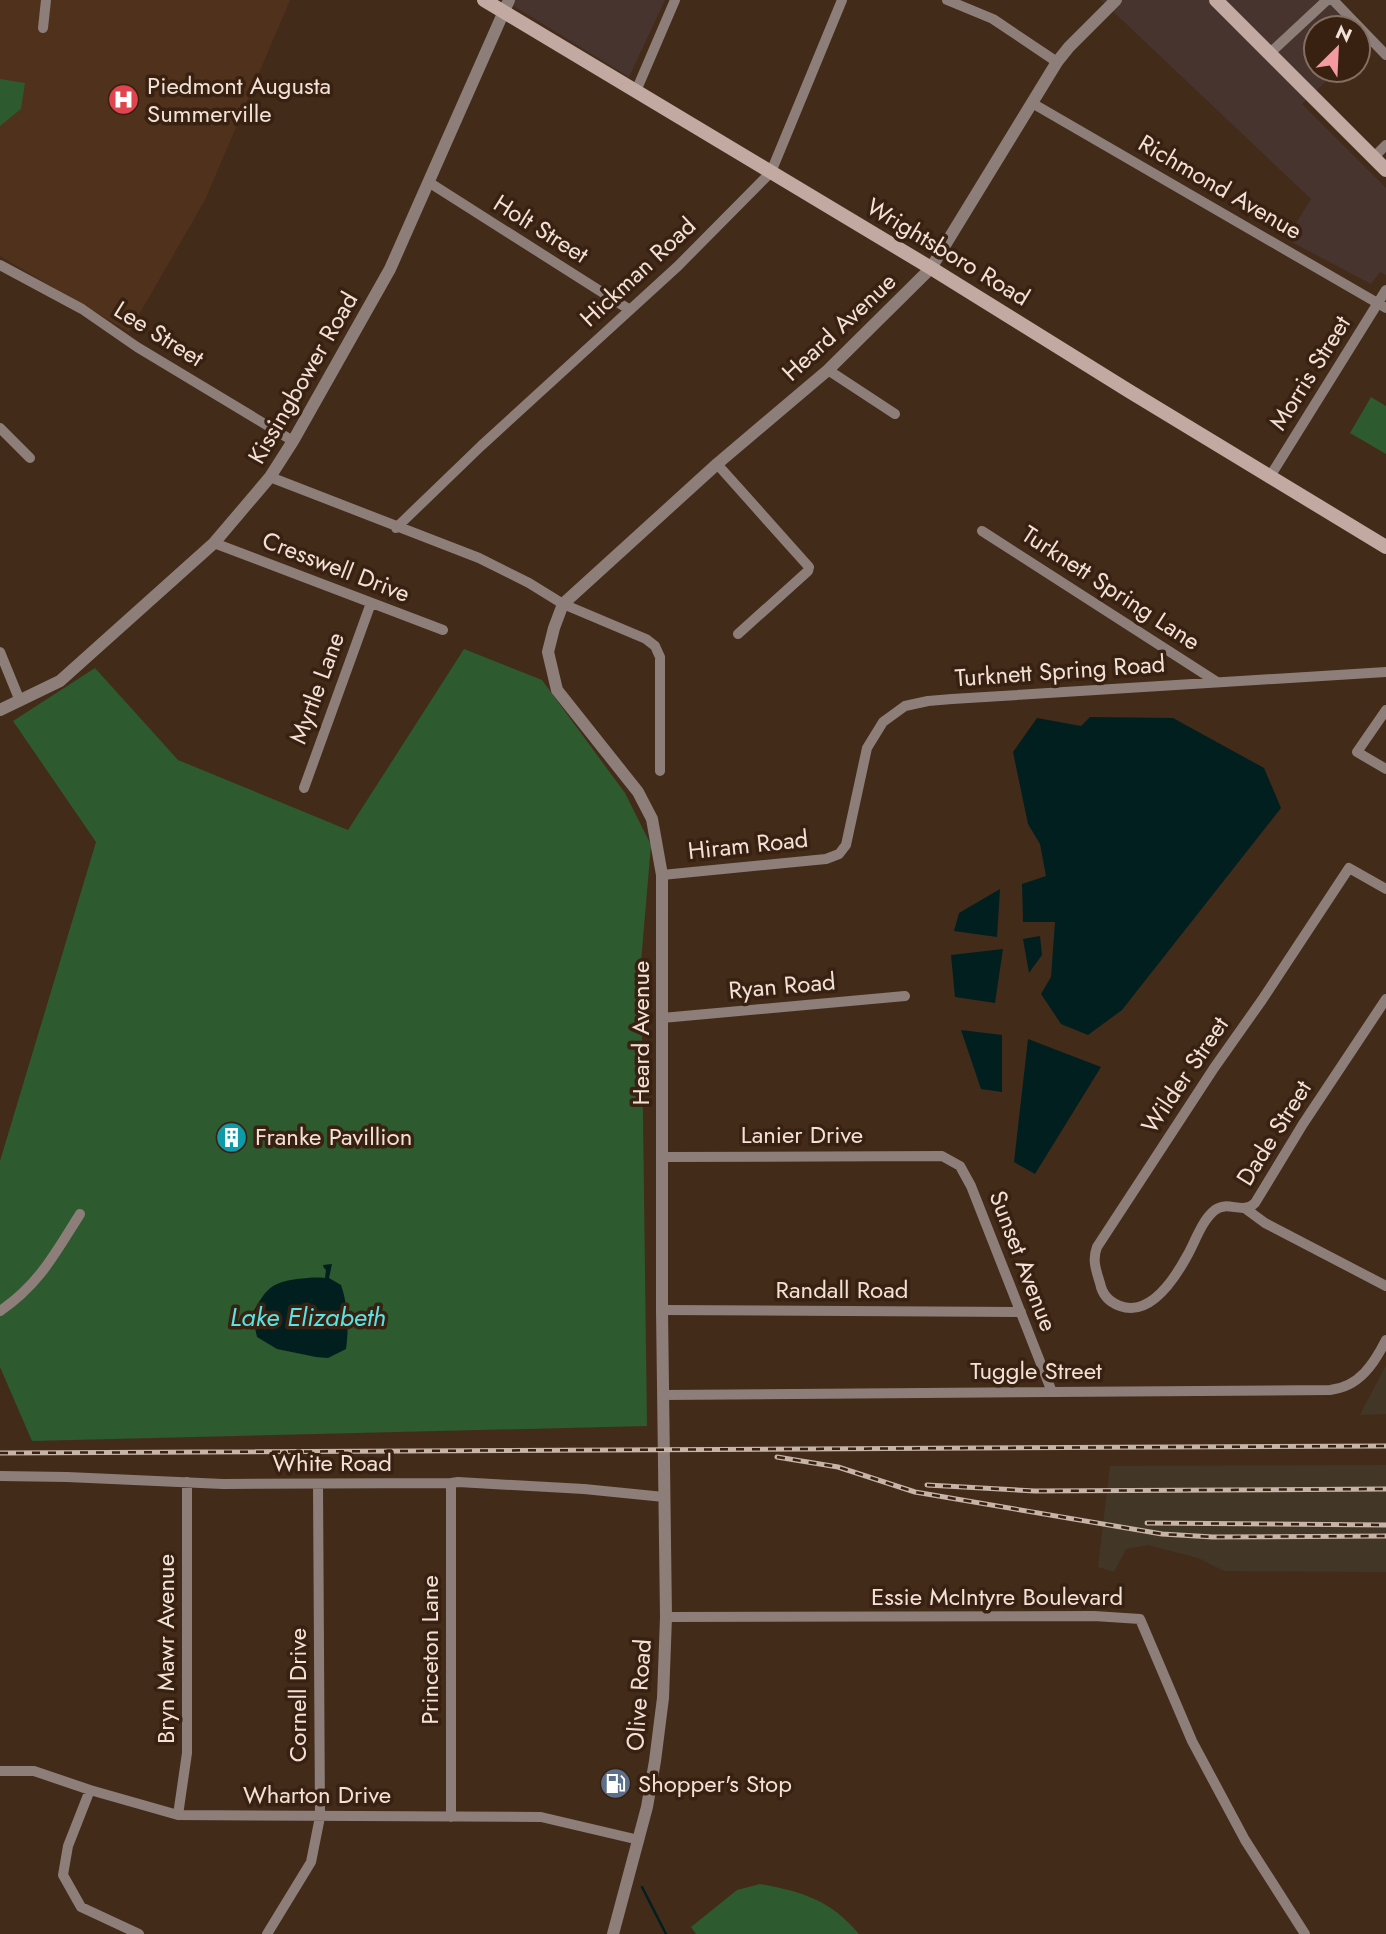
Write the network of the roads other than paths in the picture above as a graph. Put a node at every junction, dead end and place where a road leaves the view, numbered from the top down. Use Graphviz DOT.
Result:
graph roads {
  1 [pos="46,0"];
  2 [pos="484,0"];
  3 [pos="675,0"];
  4 [pos="842,0"];
  5 [pos="947,0"];
  6 [pos="1216,0"];
  7 [pos="1327,0"];
  8 [pos="1333,0"];
  9 [pos="1112,1"];
  10 [pos="507,6"];
  11 [pos="43,29"];
  12 [pos="1270,53"];
  13 [pos="1386,55"];
  14 [pos="1057,62"];
  15 [pos="636,91"];
  16 [pos="1032,103"];
  17 [pos="1386,145"];
  18 [pos="1374,157"];
  19 [pos="1386,170"];
  20 [pos="771,172"];
  21 [pos="430,183"];
  22 [pos="0,265"];
  23 [pos="931,268"];
  24 [pos="1386,290"];
  25 [pos="1382,306"];
  26 [pos="630,310"];
  27 [pos="828,370"];
  28 [pos="895,414"];
  29 [pos="0,428"];
  30 [pos="293,441"];
  31 [pos="30,458"];
  32 [pos="717,464"];
  33 [pos="270,477"];
  34 [pos="1269,478"];
  35 [pos="396,527"];
  36 [pos="982,531"];
  37 [pos="214,543"];
  38 [pos="1386,547"];
  39 [pos="371,603"];
  40 [pos="563,604"];
  41 [pos="443,630"];
  42 [pos="738,634"];
  43 [pos="0,653"];
  44 [pos="1386,672"];
  45 [pos="1217,682"];
  46 [pos="20,701"];
  47 [pos="0,710"];
  48 [pos="1386,710"];
  49 [pos="1386,769"];
  50 [pos="660,771"];
  51 [pos="303,788"];
  52 [pos="839,854"];
  53 [pos="662,875"];
  54 [pos="1386,890"];
  55 [pos="905,996"];
  56 [pos="1386,999"];
  57 [pos="663,1018"];
  58 [pos="942,1156"];
  59 [pos="663,1157"];
  60 [pos="1245,1209"];
  61 [pos="80,1214"];
  62 [pos="1386,1286"];
  63 [pos="1121,1307"];
  64 [pos="662,1310"];
  65 [pos="0,1311"];
  66 [pos="1021,1312"];
  67 [pos="1386,1340"];
  68 [pos="1052,1392"];
  69 [pos="663,1395"];
  70 [pos="0,1476"];
  71 [pos="187,1482"];
  72 [pos="451,1483"];
  73 [pos="318,1484"];
  74 [pos="664,1497"];
  75 [pos="666,1618"];
  76 [pos="0,1771"];
  77 [pos="90,1790"];
  78 [pos="178,1815"];
  79 [pos="320,1817"];
  80 [pos="451,1817"];
  81 [pos="639,1839"];
  82 [pos="139,1934"];
  83 [pos="267,1934"];
  84 [pos="613,1934"];
  85 [pos="1305,1934"];
  1 -- 11 [label="street"];
  2 -- 10 [label="main road, Wrightsboro Road"];
  3 -- 15 [label="street"];
  4 -- 20 [label="street, Hickman Road"];
  5 -- 14 [label="street"];
  6 -- 12 [label="main road"];
  7 -- 12 [label="street"];
  8 -- 13 [label="street"];
  9 -- 14 [label="street, Heard Avenue"];
  10 -- 15 [label="main road, Wrightsboro Road"];
  10 -- 21 [label="street, Kissingbower Road"];
  12 -- 18 [label="main road"];
  14 -- 16 [label="street, Heard Avenue"];
  15 -- 20 [label="main road, Wrightsboro Road"];
  16 -- 23 [label="street, Heard Avenue"];
  16 -- 25 [label="street, Richmond Avenue"];
  17 -- 18 [label="street"];
  18 -- 19 [label="main road"];
  20 -- 23 [label="main road, Wrightsboro Road"];
  20 -- 26 [label="street, Hickman Road"];
  21 -- 26 [label="street, Holt Street"];
  21 -- 30 [label="street, Kissingbower Road"];
  22 -- 30 [label="street, Lee Street"];
  23 -- 27 [label="street, Heard Avenue"];
  23 -- 34 [label="main road, Wrightsboro Road"];
  24 -- 25 [label="street, Morris Street"];
  25 -- 34 [label="street, Morris Street"];
  26 -- 35 [label="street, Hickman Road"];
  27 -- 28 [label="street"];
  27 -- 32 [label="street, Heard Avenue"];
  29 -- 31 [label="street"];
  30 -- 33 [label="street, Kissingbower Road"];
  32 -- 40 [label="street, Heard Avenue"];
  32 -- 42 [label="street"];
  33 -- 35 [label="street"];
  33 -- 37 [label="street, Kissingbower Road"];
  34 -- 38 [label="main road, Wrightsboro Road"];
  35 -- 40 [label="street"];
  36 -- 45 [label="street, Turknett Spring Lane"];
  37 -- 39 [label="street, Cresswell Drive"];
  37 -- 46 [label="street, Kissingbower Road"];
  39 -- 41 [label="street, Cresswell Drive"];
  39 -- 51 [label="street, Myrtle Lane"];
  40 -- 50 [label="street"];
  40 -- 53 [label="street, Heard Avenue"];
  43 -- 46 [label="street"];
  44 -- 45 [label="street, Turknett Spring Road"];
  45 -- 52 [label="street, Turknett Spring Road"];
  46 -- 47 [label="street, Kissingbower Road"];
  48 -- 49 [label="street"];
  52 -- 53 [label="street, Hiram Road"];
  53 -- 57 [label="street, Heard Avenue"];
  54 -- 63 [label="street, Wilder Street"];
  55 -- 57 [label="street, Ryan Road"];
  56 -- 60 [label="street, Dade Street"];
  57 -- 59 [label="street, Heard Avenue"];
  58 -- 59 [label="street, Lanier Drive"];
  58 -- 66 [label="street, Sunset Avenue"];
  59 -- 64 [label="street, Heard Avenue"];
  60 -- 62 [label="street"];
  60 -- 63 [label="street, Dade Street"];
  61 -- 65 [label="street"];
  64 -- 66 [label="street, Randall Road"];
  64 -- 69 [label="street, Heard Avenue"];
  66 -- 68 [label="street, Sunset Avenue"];
  67 -- 68 [label="street, Tuggle Street"];
  68 -- 69 [label="street, Tuggle Street"];
  69 -- 74 [label="street, Heard Avenue"];
  70 -- 71 [label="street, White Road"];
  71 -- 73 [label="street, White Road"];
  71 -- 78 [label="street, Bryn Mawr Avenue"];
  72 -- 73 [label="street, White Road"];
  72 -- 74 [label="street, White Road"];
  72 -- 80 [label="street, Princeton Lane"];
  73 -- 79 [label="street, Cornell Drive"];
  74 -- 75 [label="street, Olive Road"];
  75 -- 81 [label="street, Olive Road"];
  75 -- 85 [label="street, Essie McIntyre Boulevard"];
  76 -- 77 [label="street, Wharton Drive"];
  77 -- 78 [label="street, Wharton Drive"];
  77 -- 82 [label="street"];
  78 -- 79 [label="street, Wharton Drive"];
  79 -- 80 [label="street, Wharton Drive"];
  79 -- 83 [label="street, Cornell Drive"];
  80 -- 81 [label="street, Wharton Drive"];
  81 -- 84 [label="street, Olive Road"];
}
